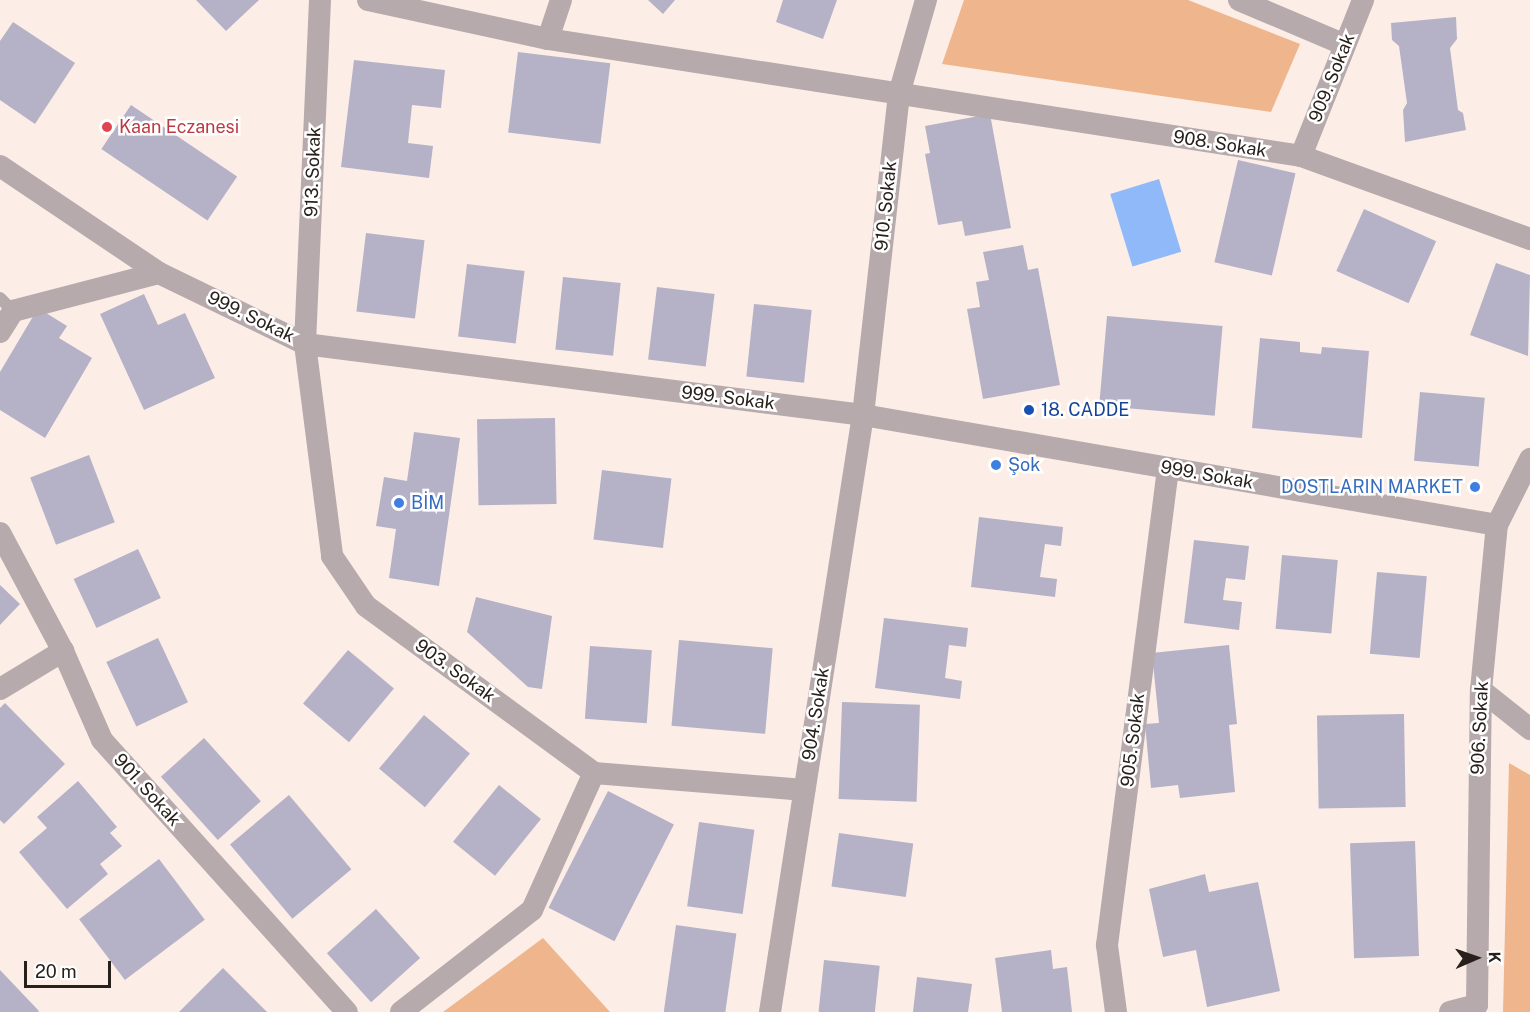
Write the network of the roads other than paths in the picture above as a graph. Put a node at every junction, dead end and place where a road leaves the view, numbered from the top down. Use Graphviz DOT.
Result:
graph roads {
  1 [pos="320,0"];
  2 [pos="368,0"];
  3 [pos="561,0"];
  4 [pos="926,0"];
  5 [pos="1239,0"];
  6 [pos="1363,0"];
  7 [pos="548,39"];
  8 [pos="1345,45"];
  9 [pos="899,94"];
  10 [pos="1301,156"];
  11 [pos="0,166"];
  12 [pos="1530,239"];
  13 [pos="159,273"];
  14 [pos="6,305"];
  15 [pos="0,332"];
  16 [pos="305,344"];
  17 [pos="863,415"];
  18 [pos="1530,459"];
  19 [pos="1168,468"];
  20 [pos="1497,525"];
  21 [pos="0,533"];
  22 [pos="63,651"];
  23 [pos="0,689"];
  24 [pos="1481,690"];
  25 [pos="1530,729"];
  26 [pos="594,773"];
  27 [pos="804,789"];
  28 [pos="347,1012"];
  29 [pos="401,1012"];
  30 [pos="770,1012"];
  31 [pos="1116,1012"];
  32 [pos="1450,1012"];
  1 -- 16 [label="street, 913. Sokak"];
  2 -- 7 [label="street, 908. Sokak"];
  3 -- 7 [label="street"];
  4 -- 9 [label="street, 910. Sokak"];
  5 -- 8 [label="street"];
  6 -- 8 [label="street, 909. Sokak"];
  7 -- 9 [label="street, 908. Sokak"];
  8 -- 10 [label="street, 909. Sokak"];
  9 -- 10 [label="street, 908. Sokak"];
  9 -- 17 [label="street, 910. Sokak"];
  10 -- 12 [label="street, 908. Sokak"];
  11 -- 13 [label="street, 999. Sokak"];
  13 -- 14 [label="street"];
  13 -- 16 [label="street, 999. Sokak"];
  14 -- 15 [label="street"];
  16 -- 17 [label="street, 999. Sokak"];
  16 -- 26 [label="street, 903. Sokak"];
  17 -- 19 [label="street, 999. Sokak"];
  17 -- 27 [label="street, 904. Sokak"];
  18 -- 20 [label="street, 906. Sokak"];
  19 -- 20 [label="street, 999. Sokak"];
  19 -- 31 [label="street, 905. Sokak"];
  20 -- 24 [label="street, 906. Sokak"];
  21 -- 22 [label="street, 901. Sokak"];
  22 -- 23 [label="street"];
  22 -- 28 [label="street, 901. Sokak"];
  24 -- 25 [label="street"];
  24 -- 32 [label="street, 906. Sokak"];
  26 -- 27 [label="street"];
  26 -- 29 [label="street"];
  27 -- 30 [label="street, 904. Sokak"];
}
